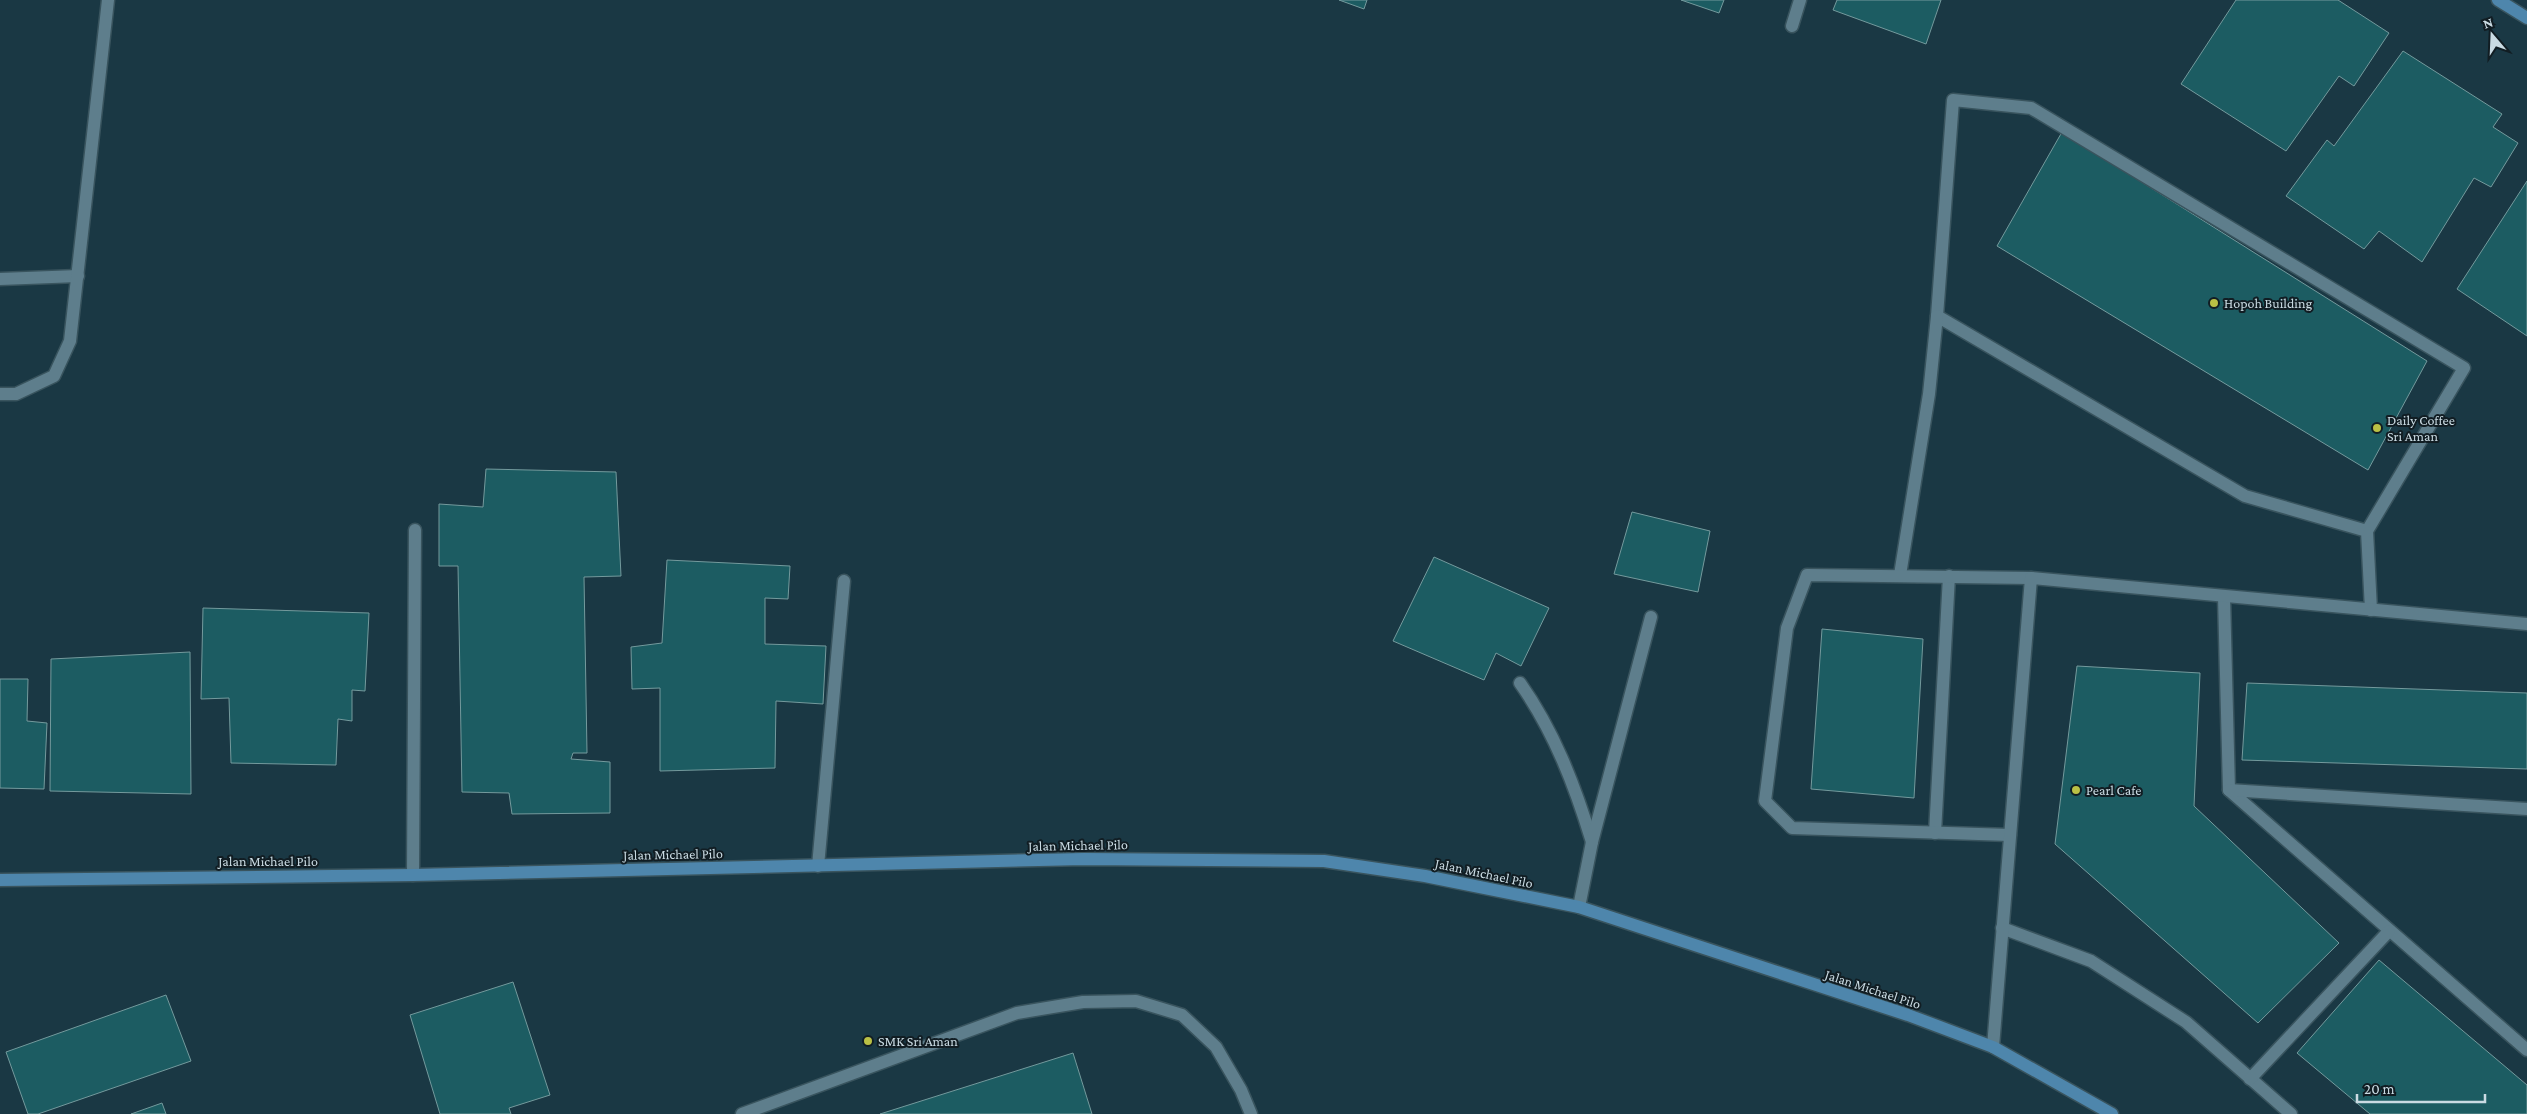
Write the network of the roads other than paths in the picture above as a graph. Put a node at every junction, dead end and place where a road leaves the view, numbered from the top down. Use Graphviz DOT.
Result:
graph roads {
  1 [pos="108,0"];
  2 [pos="1800,0"];
  3 [pos="2498,0"];
  4 [pos="2527,18"];
  5 [pos="1792,26"];
  6 [pos="78,276"];
  7 [pos="0,279"];
  8 [pos="1937,316"];
  9 [pos="0,394"];
  10 [pos="415,530"];
  11 [pos="2367,531"];
  12 [pos="1900,575"];
  13 [pos="1948,576"];
  14 [pos="2031,578"];
  15 [pos="844,581"];
  16 [pos="2224,597"];
  17 [pos="2371,610"];
  18 [pos="1651,617"];
  19 [pos="2527,624"];
  20 [pos="1520,683"];
  21 [pos="2229,790"];
  22 [pos="2527,809"];
  23 [pos="1935,833"];
  24 [pos="2010,835"];
  25 [pos="1592,842"];
  26 [pos="818,866"];
  27 [pos="413,875"];
  28 [pos="0,880"];
  29 [pos="1579,907"];
  30 [pos="2002,928"];
  31 [pos="2389,932"];
  32 [pos="1993,1047"];
  33 [pos="2527,1050"];
  34 [pos="2250,1078"];
  35 [pos="742,1114"];
  36 [pos="1251,1114"];
  37 [pos="2112,1114"];
  38 [pos="2291,1114"];
  1 -- 6 [label="street"];
  2 -- 5 [label="street"];
  3 -- 4 [label="street"];
  6 -- 7 [label="street"];
  6 -- 9 [label="street"];
  8 -- 11 [label="street"];
  8 -- 11 [label="street"];
  8 -- 12 [label="street"];
  10 -- 27 [label="street"];
  11 -- 17 [label="street"];
  12 -- 13 [label="street"];
  12 -- 23 [label="street"];
  13 -- 14 [label="street"];
  13 -- 23 [label="street"];
  14 -- 16 [label="street"];
  14 -- 24 [label="street"];
  15 -- 26 [label="street"];
  16 -- 17 [label="street"];
  16 -- 21 [label="street"];
  17 -- 19 [label="street"];
  18 -- 25 [label="street"];
  20 -- 25 [label="street"];
  21 -- 22 [label="street"];
  21 -- 31 [label="street"];
  23 -- 24 [label="street"];
  24 -- 30 [label="street"];
  25 -- 29 [label="street"];
  26 -- 27 [label="street, Jalan Michael Pilo"];
  26 -- 29 [label="street, Jalan Michael Pilo"];
  27 -- 28 [label="street, Jalan Michael Pilo"];
  29 -- 32 [label="street, Jalan Michael Pilo"];
  30 -- 32 [label="street"];
  30 -- 34 [label="street"];
  31 -- 33 [label="street"];
  31 -- 34 [label="street"];
  32 -- 37 [label="street, Jalan Michael Pilo"];
  34 -- 38 [label="street"];
  35 -- 36 [label="street"];
}
